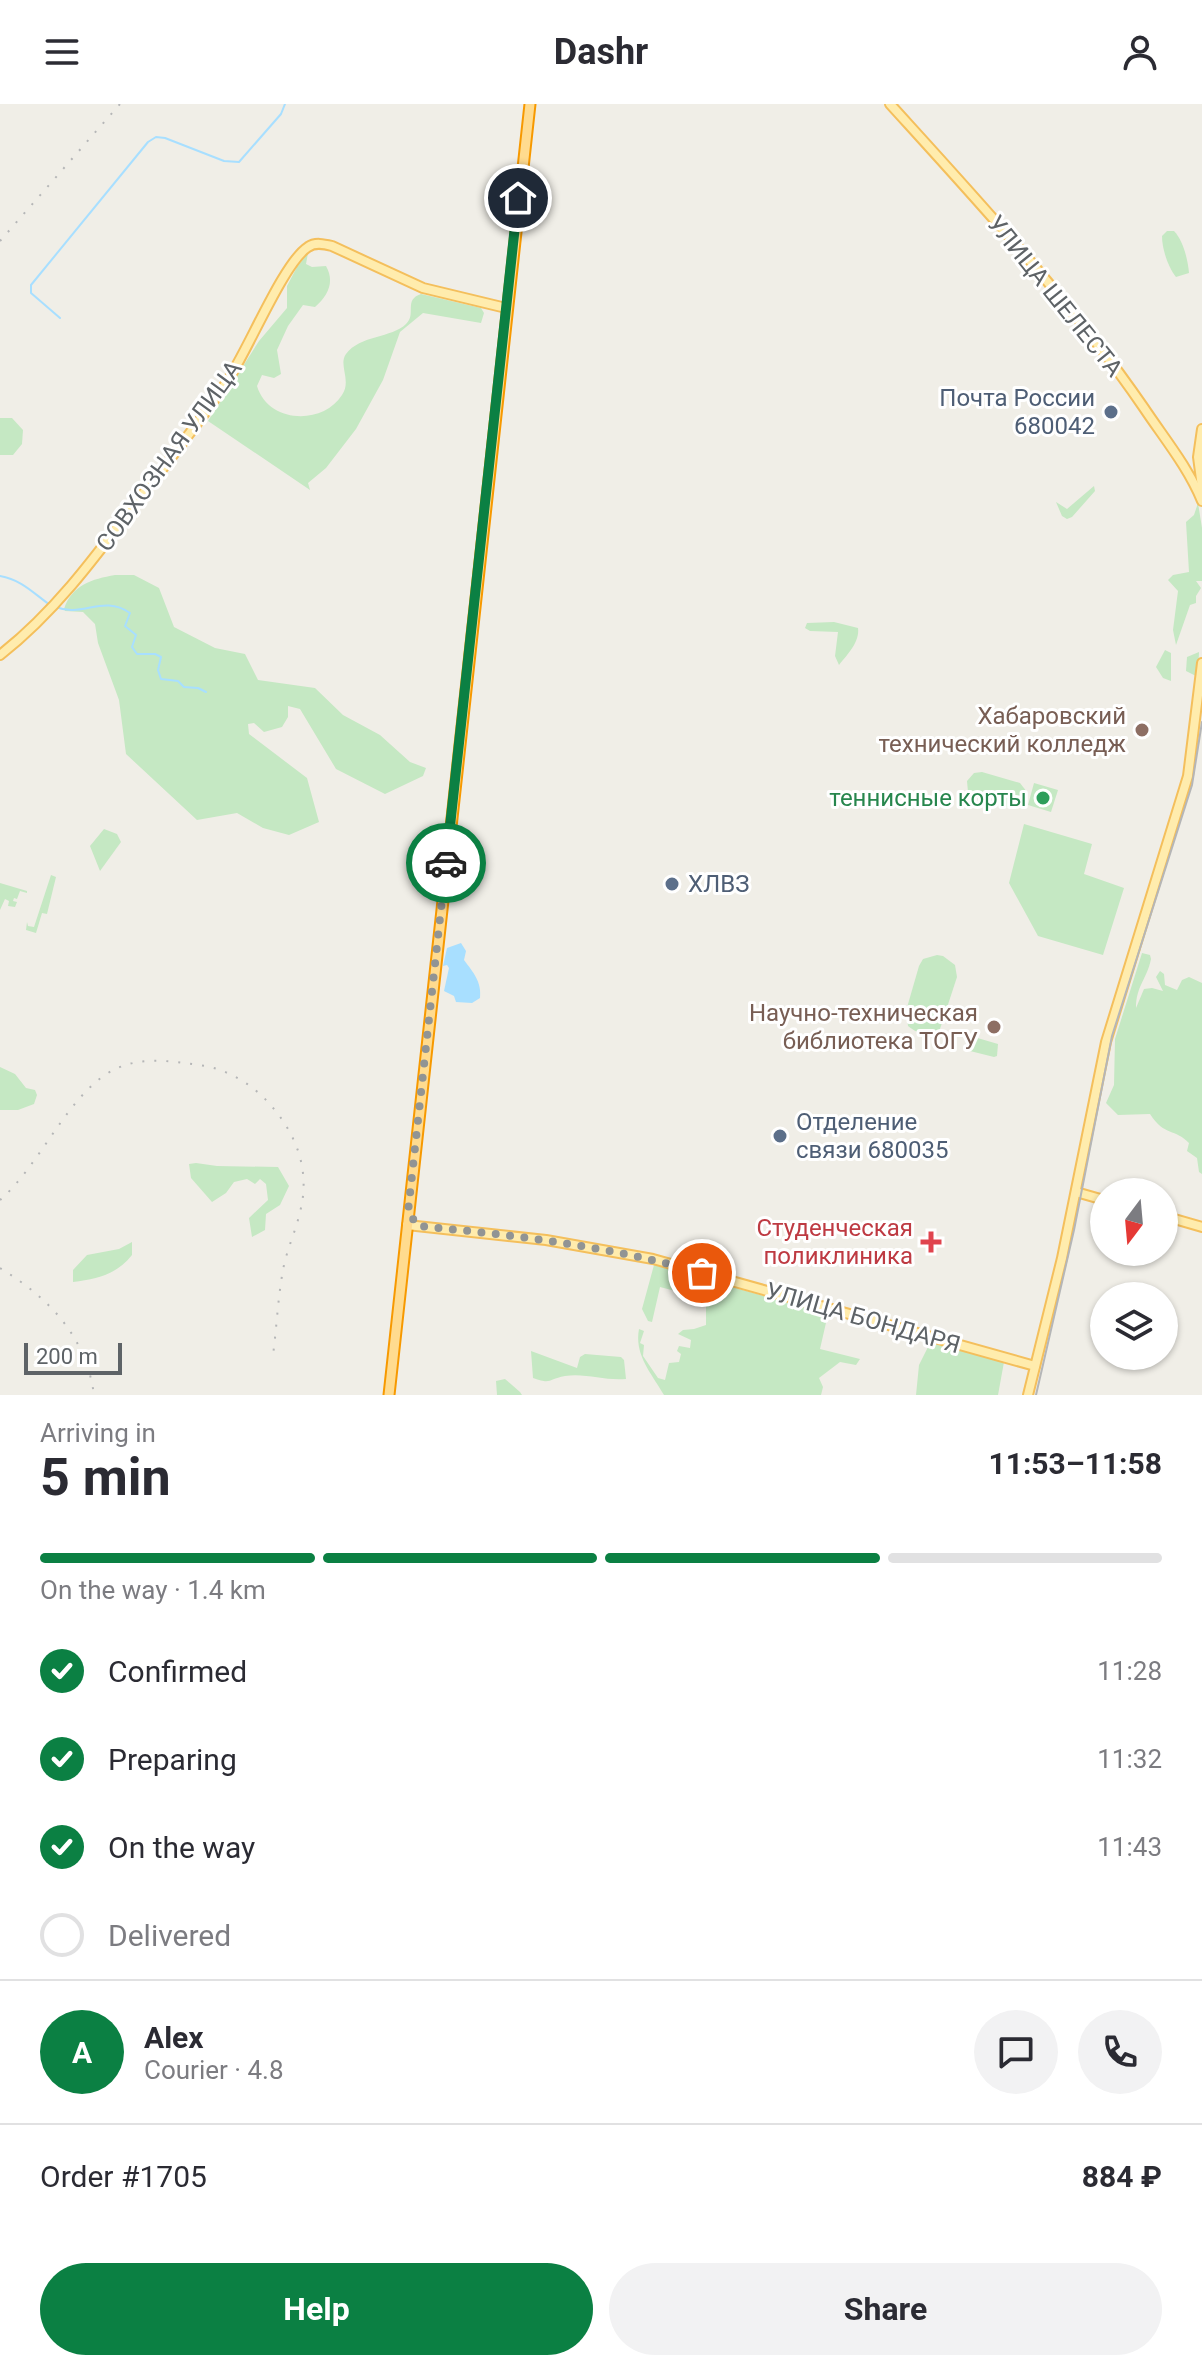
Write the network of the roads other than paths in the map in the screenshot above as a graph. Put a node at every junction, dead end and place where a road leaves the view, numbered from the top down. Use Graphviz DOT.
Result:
graph roads {
  1 [pos="530,104"];
  2 [pos="890,104"];
  3 [pos="506,308"];
  4 [pos="1202,429"];
  5 [pos="1198,457"];
  6 [pos="1182,464"];
  7 [pos="1202,487"];
  8 [pos="1202,501"];
  9 [pos="0,655"];
  10 [pos="1202,663"];
  11 [pos="1076,1192"];
  12 [pos="1090,1196"];
  13 [pos="1178,1220"];
  14 [pos="412,1226"];
  15 [pos="1202,1227"];
  16 [pos="1035,1366"];
  17 [pos="389,1395"];
  18 [pos="1028,1395"];
  1 -- 3 [label="highway"];
  2 -- 6 [label="main road, УЛИЦА ШЕЛЕСТА"];
  3 -- 9 [label="main road, СОВХОЗНАЯ УЛИЦА"];
  3 -- 14 [label="highway"];
  4 -- 5 [label="main road"];
  5 -- 6 [label="main road"];
  5 -- 7 [label="main road"];
  6 -- 8 [label="main road, УЛИЦА ШЕЛЕСТА"];
  10 -- 11 [label="main road"];
  11 -- 12 [label="main road"];
  11 -- 16 [label="main road"];
  13 -- 15 [label="main road"];
  14 -- 16 [label="main road, УЛИЦА БОНДАРЯ"];
  14 -- 17 [label="highway"];
  16 -- 18 [label="main road"];
}
